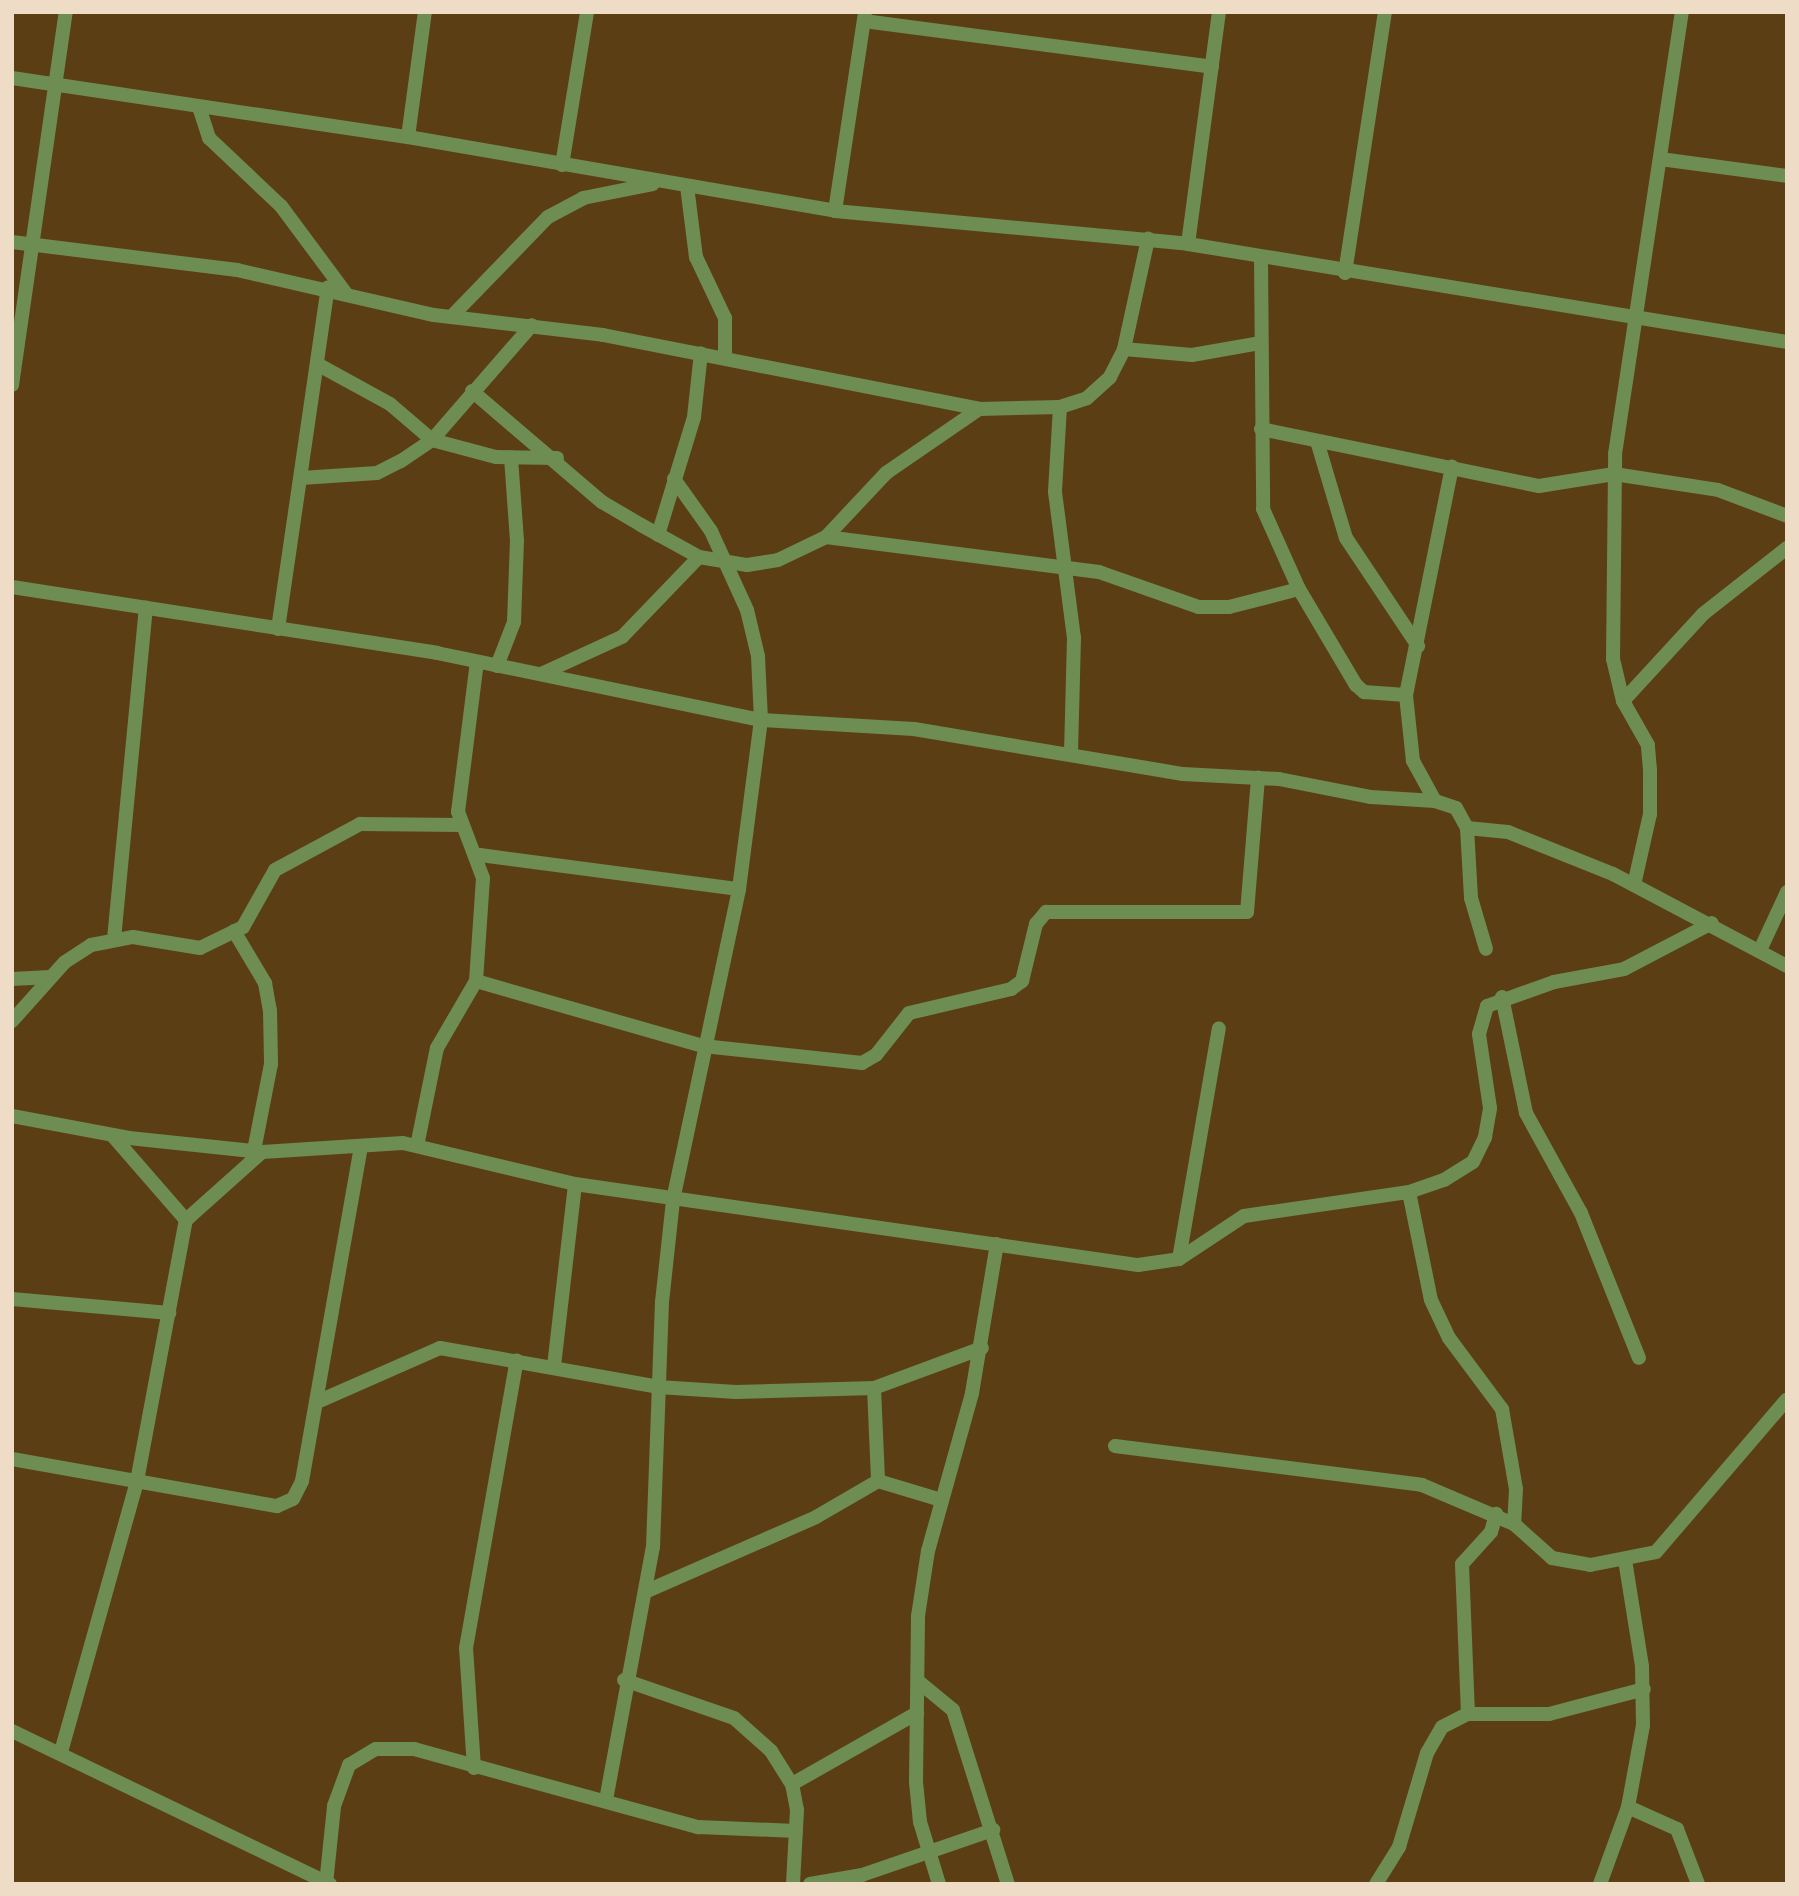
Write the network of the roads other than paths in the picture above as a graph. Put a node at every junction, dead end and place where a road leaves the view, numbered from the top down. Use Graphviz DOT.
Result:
graph roads {
  1 [pos="66,12"];
  2 [pos="425,12"];
  3 [pos="587,12"];
  4 [pos="1219,12"];
  5 [pos="1385,12"];
  6 [pos="1682,12"];
  7 [pos="864,17"];
  8 [pos="1212,67"];
  9 [pos="12,78"];
  10 [pos="57,84"];
  11 [pos="199,107"];
  12 [pos="408,137"];
  13 [pos="1660,159"];
  14 [pos="562,165"];
  15 [pos="1787,176"];
  16 [pos="663,182"];
  17 [pos="687,186"];
  18 [pos="835,211"];
  19 [pos="1148,240"];
  20 [pos="12,242"];
  21 [pos="1188,244"];
  22 [pos="33,245"];
  23 [pos="1261,257"];
  24 [pos="1345,273"];
  25 [pos="328,288"];
  26 [pos="347,295"];
  27 [pos="451,317"];
  28 [pos="1637,318"];
  29 [pos="532,325"];
  30 [pos="1787,342"];
  31 [pos="1261,343"];
  32 [pos="1125,349"];
  33 [pos="701,353"];
  34 [pos="725,357"];
  35 [pos="317,364"];
  36 [pos="12,385"];
  37 [pos="472,391"];
  38 [pos="1060,407"];
  39 [pos="979,409"];
  40 [pos="1261,429"];
  41 [pos="432,440"];
  42 [pos="1317,441"];
  43 [pos="511,457"];
  44 [pos="558,458"];
  45 [pos="1452,467"];
  46 [pos="1614,474"];
  47 [pos="300,478"];
  48 [pos="674,479"];
  49 [pos="1787,516"];
  50 [pos="658,535"];
  51 [pos="826,537"];
  52 [pos="1787,548"];
  53 [pos="699,557"];
  54 [pos="729,564"];
  55 [pos="1065,570"];
  56 [pos="12,587"];
  57 [pos="1299,589"];
  58 [pos="146,608"];
  59 [pos="278,629"];
  60 [pos="1418,646"];
  61 [pos="477,662"];
  62 [pos="496,666"];
  63 [pos="539,675"];
  64 [pos="1406,695"];
  65 [pos="1623,701"];
  66 [pos="761,720"];
  67 [pos="1071,752"];
  68 [pos="1258,777"];
  69 [pos="1435,801"];
  70 [pos="462,825"];
  71 [pos="1467,828"];
  72 [pos="480,855"];
  73 [pos="1634,886"];
  74 [pos="739,889"];
  75 [pos="1787,892"];
  76 [pos="1782,913"];
  77 [pos="1712,923"];
  78 [pos="234,931"];
  79 [pos="114,939"];
  80 [pos="1761,948"];
  81 [pos="1486,949"];
  82 [pos="1787,966"];
  83 [pos="50,977"];
  84 [pos="12,979"];
  85 [pos="476,981"];
  86 [pos="1502,997"];
  87 [pos="12,1021"];
  88 [pos="1219,1028"];
  89 [pos="703,1046"];
  90 [pos="12,1116"];
  91 [pos="112,1135"];
  92 [pos="361,1146"];
  93 [pos="417,1146"];
  94 [pos="258,1151"];
  95 [pos="575,1184"];
  96 [pos="1409,1192"];
  97 [pos="673,1200"];
  98 [pos="186,1220"];
  99 [pos="997,1244"];
  100 [pos="1179,1259"];
  101 [pos="12,1299"];
  102 [pos="169,1313"];
  103 [pos="982,1348"];
  104 [pos="1639,1358"];
  105 [pos="517,1360"];
  106 [pos="554,1366"];
  107 [pos="658,1387"];
  108 [pos="874,1388"];
  109 [pos="317,1402"];
  110 [pos="1783,1408"];
  111 [pos="1115,1446"];
  112 [pos="12,1459"];
  113 [pos="878,1480"];
  114 [pos="137,1481"];
  115 [pos="942,1500"];
  116 [pos="1496,1514"];
  117 [pos="1514,1524"];
  118 [pos="1625,1560"];
  119 [pos="647,1591"];
  120 [pos="624,1680"];
  121 [pos="919,1682"];
  122 [pos="1644,1689"];
  123 [pos="917,1713"];
  124 [pos="1468,1714"];
  125 [pos="12,1731"];
  126 [pos="61,1752"];
  127 [pos="474,1768"];
  128 [pos="792,1784"];
  129 [pos="606,1800"];
  130 [pos="1628,1807"];
  131 [pos="796,1830"];
  132 [pos="993,1830"];
  133 [pos="930,1853"];
  134 [pos="327,1883"];
  135 [pos="793,1884"];
  136 [pos="810,1884"];
  137 [pos="939,1884"];
  138 [pos="1008,1884"];
  139 [pos="1376,1884"];
  140 [pos="1600,1884"];
  141 [pos="1698,1884"];
  1 -- 10 [label="street"];
  2 -- 12 [label="street"];
  3 -- 14 [label="street"];
  4 -- 8 [label="street"];
  5 -- 24 [label="street"];
  6 -- 13 [label="street"];
  7 -- 8 [label="street"];
  7 -- 18 [label="street"];
  8 -- 21 [label="street"];
  9 -- 10 [label="street"];
  10 -- 11 [label="street"];
  10 -- 22 [label="street"];
  11 -- 12 [label="street"];
  11 -- 26 [label="street"];
  12 -- 14 [label="street"];
  13 -- 15 [label="street"];
  13 -- 28 [label="street"];
  14 -- 16 [label="street"];
  16 -- 17 [label="street"];
  16 -- 27 [label="street"];
  17 -- 18 [label="street"];
  17 -- 34 [label="street"];
  18 -- 19 [label="street"];
  19 -- 21 [label="street"];
  19 -- 32 [label="street"];
  20 -- 22 [label="street"];
  21 -- 23 [label="street"];
  22 -- 25 [label="street"];
  22 -- 36 [label="street"];
  23 -- 24 [label="street"];
  23 -- 31 [label="street"];
  24 -- 28 [label="street"];
  25 -- 26 [label="street"];
  25 -- 35 [label="street"];
  26 -- 27 [label="street"];
  27 -- 29 [label="street"];
  28 -- 30 [label="street"];
  28 -- 46 [label="street"];
  29 -- 33 [label="street"];
  29 -- 37 [label="street"];
  31 -- 32 [label="street"];
  31 -- 40 [label="street"];
  32 -- 38 [label="street"];
  33 -- 34 [label="street"];
  33 -- 48 [label="street"];
  34 -- 39 [label="street"];
  35 -- 41 [label="street"];
  35 -- 47 [label="street"];
  37 -- 41 [label="street"];
  37 -- 44 [label="street"];
  38 -- 39 [label="street"];
  38 -- 55 [label="street"];
  39 -- 51 [label="street"];
  40 -- 42 [label="street"];
  40 -- 57 [label="street"];
  41 -- 43 [label="street"];
  41 -- 47 [label="street"];
  42 -- 45 [label="street"];
  42 -- 60 [label="street"];
  43 -- 44 [label="street"];
  43 -- 62 [label="street"];
  44 -- 50 [label="street"];
  45 -- 46 [label="street"];
  45 -- 60 [label="street"];
  46 -- 49 [label="street"];
  46 -- 65 [label="street"];
  47 -- 59 [label="street"];
  48 -- 50 [label="street"];
  48 -- 54 [label="street"];
  50 -- 53 [label="street"];
  51 -- 54 [label="street"];
  51 -- 55 [label="street"];
  52 -- 65 [label="street"];
  53 -- 54 [label="street"];
  53 -- 63 [label="street"];
  54 -- 66 [label="street"];
  55 -- 57 [label="street"];
  55 -- 67 [label="street"];
  56 -- 58 [label="street"];
  57 -- 64 [label="street"];
  58 -- 59 [label="street"];
  58 -- 79 [label="street"];
  59 -- 61 [label="street"];
  60 -- 64 [label="street"];
  61 -- 62 [label="street"];
  61 -- 70 [label="street"];
  62 -- 63 [label="street"];
  63 -- 66 [label="street"];
  64 -- 69 [label="street"];
  65 -- 73 [label="street"];
  66 -- 67 [label="street"];
  66 -- 74 [label="street"];
  67 -- 68 [label="street"];
  68 -- 69 [label="street"];
  68 -- 89 [label="street"];
  69 -- 71 [label="street"];
  70 -- 72 [label="street"];
  70 -- 78 [label="street"];
  71 -- 73 [label="street"];
  71 -- 81 [label="street"];
  72 -- 74 [label="street"];
  72 -- 85 [label="street"];
  73 -- 77 [label="street"];
  74 -- 89 [label="street"];
  75 -- 76 [label="street"];
  76 -- 80 [label="street"];
  77 -- 80 [label="street"];
  77 -- 86 [label="street"];
  78 -- 79 [label="street"];
  78 -- 94 [label="street"];
  79 -- 83 [label="street"];
  80 -- 82 [label="street"];
  83 -- 84 [label="street"];
  83 -- 87 [label="street"];
  85 -- 89 [label="street"];
  85 -- 93 [label="street"];
  86 -- 96 [label="street"];
  86 -- 104 [label="street"];
  88 -- 100 [label="street"];
  89 -- 97 [label="street"];
  90 -- 91 [label="street"];
  91 -- 94 [label="street"];
  91 -- 98 [label="street"];
  92 -- 93 [label="street"];
  92 -- 94 [label="street"];
  92 -- 109 [label="street"];
  93 -- 95 [label="street"];
  94 -- 98 [label="street"];
  95 -- 97 [label="street"];
  95 -- 106 [label="street"];
  96 -- 100 [label="street"];
  96 -- 117 [label="street"];
  97 -- 99 [label="street"];
  97 -- 107 [label="street"];
  98 -- 102 [label="street"];
  99 -- 100 [label="street"];
  99 -- 103 [label="street"];
  101 -- 102 [label="street"];
  102 -- 114 [label="street"];
  103 -- 108 [label="street"];
  103 -- 115 [label="street"];
  105 -- 106 [label="street"];
  105 -- 109 [label="street"];
  105 -- 127 [label="street"];
  106 -- 107 [label="street"];
  107 -- 108 [label="street"];
  107 -- 119 [label="street"];
  108 -- 113 [label="street"];
  109 -- 114 [label="street"];
  110 -- 118 [label="street"];
  111 -- 116 [label="street"];
  112 -- 114 [label="street"];
  113 -- 115 [label="street"];
  113 -- 119 [label="street"];
  114 -- 126 [label="street"];
  115 -- 121 [label="street"];
  116 -- 117 [label="street"];
  116 -- 124 [label="street"];
  117 -- 118 [label="street"];
  118 -- 122 [label="street"];
  119 -- 120 [label="street"];
  120 -- 128 [label="street"];
  120 -- 129 [label="street"];
  121 -- 123 [label="street"];
  121 -- 132 [label="street"];
  122 -- 124 [label="street"];
  122 -- 130 [label="street"];
  123 -- 128 [label="street"];
  123 -- 133 [label="street"];
  124 -- 139 [label="street"];
  125 -- 126 [label="street"];
  126 -- 134 [label="street"];
  127 -- 129 [label="street"];
  127 -- 134 [label="street"];
  128 -- 131 [label="street"];
  129 -- 131 [label="street"];
  130 -- 140 [label="street"];
  130 -- 141 [label="street"];
  131 -- 135 [label="street"];
  132 -- 133 [label="street"];
  132 -- 138 [label="street"];
  133 -- 136 [label="street"];
  133 -- 137 [label="street"];
}
